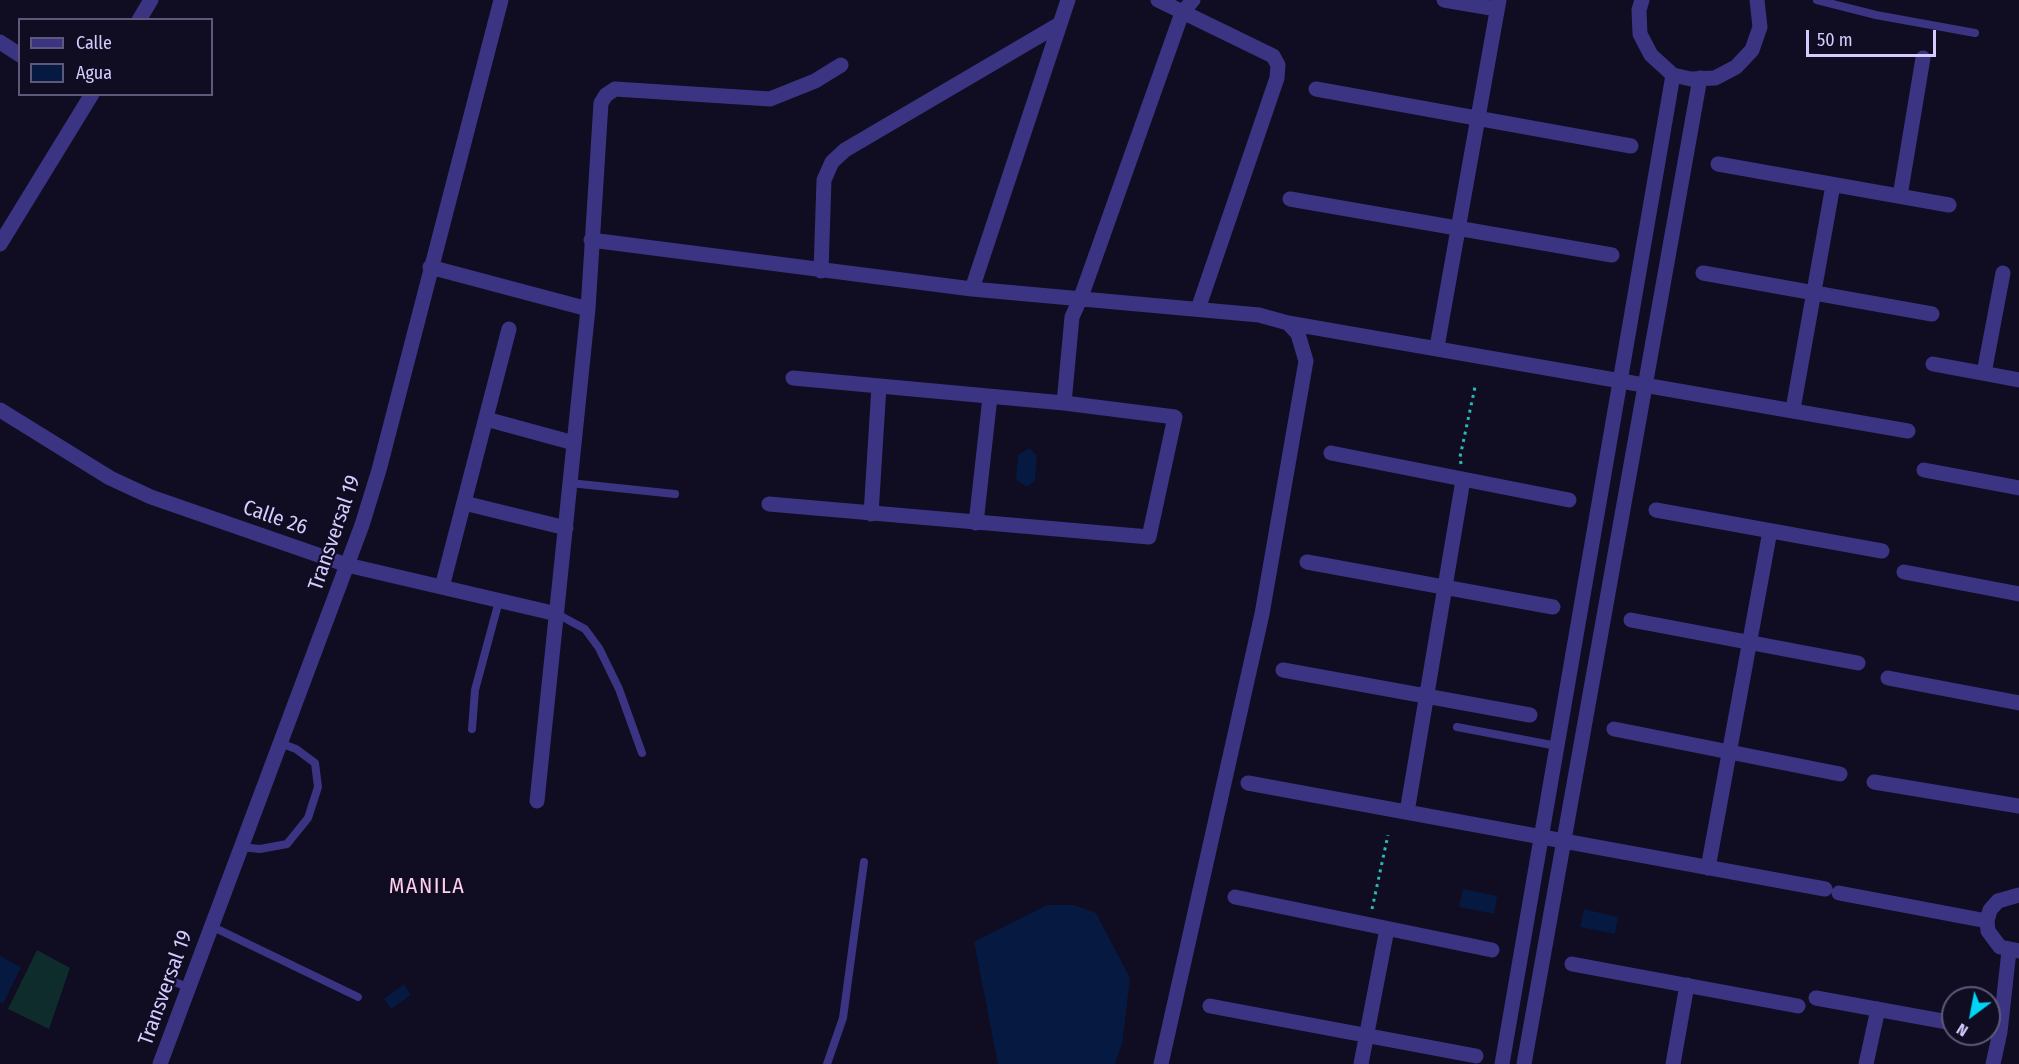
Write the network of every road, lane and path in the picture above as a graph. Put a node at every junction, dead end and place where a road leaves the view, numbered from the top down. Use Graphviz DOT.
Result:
graph roads {
  1 [pos="151,0"];
  2 [pos="501,0"];
  3 [pos="1068,0"];
  4 [pos="1158,0"];
  5 [pos="1193,0"];
  6 [pos="1444,0"];
  7 [pos="1642,0"];
  8 [pos="1757,0"];
  9 [pos="1817,0"];
  10 [pos="1498,5"];
  11 [pos="1182,14"];
  12 [pos="140,18"];
  13 [pos="1058,25"];
  14 [pos="1975,33"];
  15 [pos="0,42"];
  16 [pos="18,54"];
  17 [pos="1923,58"];
  18 [pos="841,66"];
  19 [pos="1673,75"];
  20 [pos="1700,78"];
  21 [pos="1316,89"];
  22 [pos="88,96"];
  23 [pos="1477,118"];
  24 [pos="1632,146"];
  25 [pos="1718,164"];
  26 [pos="1833,185"];
  27 [pos="1900,196"];
  28 [pos="1290,198"];
  29 [pos="1949,206"];
  30 [pos="1458,228"];
  31 [pos="591,240"];
  32 [pos="0,244"];
  33 [pos="1612,255"];
  34 [pos="430,267"];
  35 [pos="821,271"];
  36 [pos="1703,273"];
  37 [pos="2002,273"];
  38 [pos="972,288"];
  39 [pos="1813,292"];
  40 [pos="1081,297"];
  41 [pos="588,309"];
  42 [pos="1198,309"];
  43 [pos="1932,314"];
  44 [pos="1288,323"];
  45 [pos="509,329"];
  46 [pos="1437,347"];
  47 [pos="1933,364"];
  48 [pos="1984,374"];
  49 [pos="793,378"];
  50 [pos="1622,379"];
  51 [pos="2019,380"];
  52 [pos="1644,383"];
  53 [pos="879,386"];
  54 [pos="1475,387"];
  55 [pos="990,397"];
  56 [pos="1064,404"];
  57 [pos="0,410"];
  58 [pos="1793,410"];
  59 [pos="486,419"];
  60 [pos="1908,430"];
  61 [pos="574,443"];
  62 [pos="1331,453"];
  63 [pos="1924,470"];
  64 [pos="1463,480"];
  65 [pos="570,483"];
  66 [pos="2019,488"];
  67 [pos="675,494"];
  68 [pos="1569,500"];
  69 [pos="464,503"];
  70 [pos="769,504"];
  71 [pos="1656,510"];
  72 [pos="871,514"];
  73 [pos="976,523"];
  74 [pos="566,528"];
  75 [pos="1770,531"];
  76 [pos="1882,550"];
  77 [pos="1307,562"];
  78 [pos="347,566"];
  79 [pos="1905,572"];
  80 [pos="1444,585"];
  81 [pos="442,588"];
  82 [pos="2019,594"];
  83 [pos="500,601"];
  84 [pos="1553,607"];
  85 [pos="557,614"];
  86 [pos="1631,620"];
  87 [pos="1749,642"];
  88 [pos="1858,663"];
  89 [pos="1284,670"];
  90 [pos="1888,678"];
  91 [pos="1426,696"];
  92 [pos="2019,703"];
  93 [pos="1530,715"];
  94 [pos="1457,727"];
  95 [pos="472,729"];
  96 [pos="1614,729"];
  97 [pos="280,743"];
  98 [pos="1557,746"];
  99 [pos="1731,750"];
  100 [pos="642,753"];
  101 [pos="1840,774"];
  102 [pos="1874,782"];
  103 [pos="1248,783"];
  104 [pos="537,801"];
  105 [pos="2019,806"];
  106 [pos="1407,812"];
  107 [pos="1388,835"];
  108 [pos="1541,837"];
  109 [pos="1564,841"];
  110 [pos="241,847"];
  111 [pos="864,862"];
  112 [pos="1708,868"];
  113 [pos="2019,895"];
  114 [pos="1235,897"];
  115 [pos="1987,921"];
  116 [pos="212,926"];
  117 [pos="1369,926"];
  118 [pos="1387,929"];
  119 [pos="1492,950"];
  120 [pos="2014,951"];
  121 [pos="1572,964"];
  122 [pos="168,980"];
  123 [pos="1688,985"];
  124 [pos="189,987"];
  125 [pos="358,997"];
  126 [pos="1816,999"];
  127 [pos="2001,1003"];
  128 [pos="1210,1006"];
  129 [pos="1798,1006"];
  130 [pos="1878,1009"];
  131 [pos="1941,1021"];
  132 [pos="1366,1034"];
  133 [pos="1994,1046"];
  134 [pos="1476,1056"];
  135 [pos="1502,1060"];
  136 [pos="1525,1062"];
  137 [pos="160,1064"];
  138 [pos="827,1064"];
  139 [pos="1161,1064"];
  140 [pos="1361,1064"];
  141 [pos="1673,1064"];
  142 [pos="1866,1064"];
  143 [pos="1993,1064"];
  1 -- 12 [label="street"];
  2 -- 34 [label="street, Transversal 19"];
  3 -- 13 [label="street"];
  4 -- 11 [label="street"];
  5 -- 11 [label="street"];
  6 -- 10 [label="street"];
  7 -- 19 [label="street"];
  8 -- 20 [label="street"];
  9 -- 14 [label="lane"];
  10 -- 23 [label="street"];
  11 -- 40 [label="street"];
  11 -- 42 [label="street"];
  13 -- 35 [label="street"];
  13 -- 38 [label="street"];
  15 -- 16 [label="street"];
  17 -- 27 [label="street"];
  18 -- 31 [label="street"];
  19 -- 20 [label="street"];
  19 -- 50 [label="street"];
  20 -- 52 [label="street"];
  21 -- 23 [label="street"];
  22 -- 32 [label="street"];
  23 -- 24 [label="street"];
  23 -- 30 [label="street"];
  25 -- 26 [label="street"];
  26 -- 27 [label="street"];
  26 -- 39 [label="street"];
  27 -- 29 [label="street"];
  28 -- 30 [label="street"];
  30 -- 33 [label="street"];
  30 -- 46 [label="street"];
  31 -- 35 [label="street"];
  31 -- 41 [label="street"];
  34 -- 41 [label="street"];
  34 -- 78 [label="street, Transversal 19"];
  35 -- 38 [label="street"];
  36 -- 39 [label="street"];
  37 -- 48 [label="street"];
  38 -- 40 [label="street"];
  39 -- 43 [label="street"];
  39 -- 58 [label="street"];
  40 -- 42 [label="street"];
  40 -- 56 [label="street"];
  41 -- 61 [label="street"];
  42 -- 44 [label="street"];
  44 -- 46 [label="street"];
  44 -- 139 [label="street"];
  45 -- 59 [label="street"];
  46 -- 50 [label="street"];
  47 -- 48 [label="street"];
  48 -- 51 [label="street"];
  49 -- 53 [label="street"];
  50 -- 52 [label="street"];
  50 -- 98 [label="street"];
  52 -- 58 [label="street"];
  52 -- 109 [label="street"];
  53 -- 55 [label="street"];
  53 -- 72 [label="street"];
  54 -- 64 [label="path"];
  55 -- 56 [label="street"];
  55 -- 73 [label="street"];
  56 -- 73 [label="street"];
  57 -- 78 [label="street, Calle 26"];
  58 -- 60 [label="street"];
  59 -- 61 [label="street"];
  59 -- 69 [label="street"];
  61 -- 65 [label="street"];
  62 -- 64 [label="street"];
  63 -- 66 [label="street"];
  64 -- 68 [label="street"];
  64 -- 80 [label="street"];
  65 -- 67 [label="lane"];
  65 -- 74 [label="street"];
  69 -- 74 [label="street"];
  69 -- 81 [label="street"];
  70 -- 72 [label="street"];
  71 -- 75 [label="street"];
  72 -- 73 [label="street"];
  74 -- 85 [label="street"];
  75 -- 76 [label="street"];
  75 -- 87 [label="street"];
  77 -- 80 [label="street"];
  78 -- 81 [label="street, Calle 26"];
  78 -- 97 [label="street, Transversal 19"];
  79 -- 82 [label="street"];
  80 -- 84 [label="street"];
  80 -- 91 [label="street"];
  81 -- 83 [label="street, Calle 26"];
  83 -- 85 [label="street, Calle 26"];
  83 -- 95 [label="lane"];
  85 -- 100 [label="lane"];
  85 -- 104 [label="street"];
  86 -- 87 [label="street"];
  87 -- 88 [label="street"];
  87 -- 99 [label="street"];
  89 -- 91 [label="street"];
  90 -- 92 [label="street"];
  91 -- 93 [label="street"];
  91 -- 106 [label="street"];
  94 -- 98 [label="lane"];
  96 -- 99 [label="street"];
  97 -- 110 [label="street, Transversal 19"];
  97 -- 110 [label="lane"];
  98 -- 108 [label="street"];
  99 -- 101 [label="street"];
  99 -- 112 [label="street"];
  102 -- 105 [label="street"];
  103 -- 106 [label="street"];
  106 -- 108 [label="street"];
  107 -- 117 [label="path"];
  108 -- 109 [label="street"];
  108 -- 135 [label="street"];
  109 -- 112 [label="street"];
  109 -- 136 [label="street"];
  110 -- 116 [label="street, Transversal 19"];
  111 -- 138 [label="lane"];
  112 -- 115 [label="street"];
  113 -- 115 [label="street"];
  114 -- 117 [label="street"];
  115 -- 120 [label="street"];
  116 -- 124 [label="street, Transversal 19"];
  116 -- 125 [label="lane"];
  117 -- 118 [label="street"];
  118 -- 119 [label="street"];
  118 -- 132 [label="street"];
  120 -- 127 [label="street"];
  121 -- 123 [label="street"];
  122 -- 124 [label="lane"];
  123 -- 129 [label="street"];
  123 -- 141 [label="street"];
  124 -- 137 [label="street, Transversal 19"];
  126 -- 130 [label="street"];
  128 -- 132 [label="street"];
  130 -- 131 [label="street"];
  130 -- 142 [label="street"];
  132 -- 134 [label="street"];
  132 -- 140 [label="street"];
  133 -- 143 [label="street"];
  135 -- 136 [label="street"];
}
